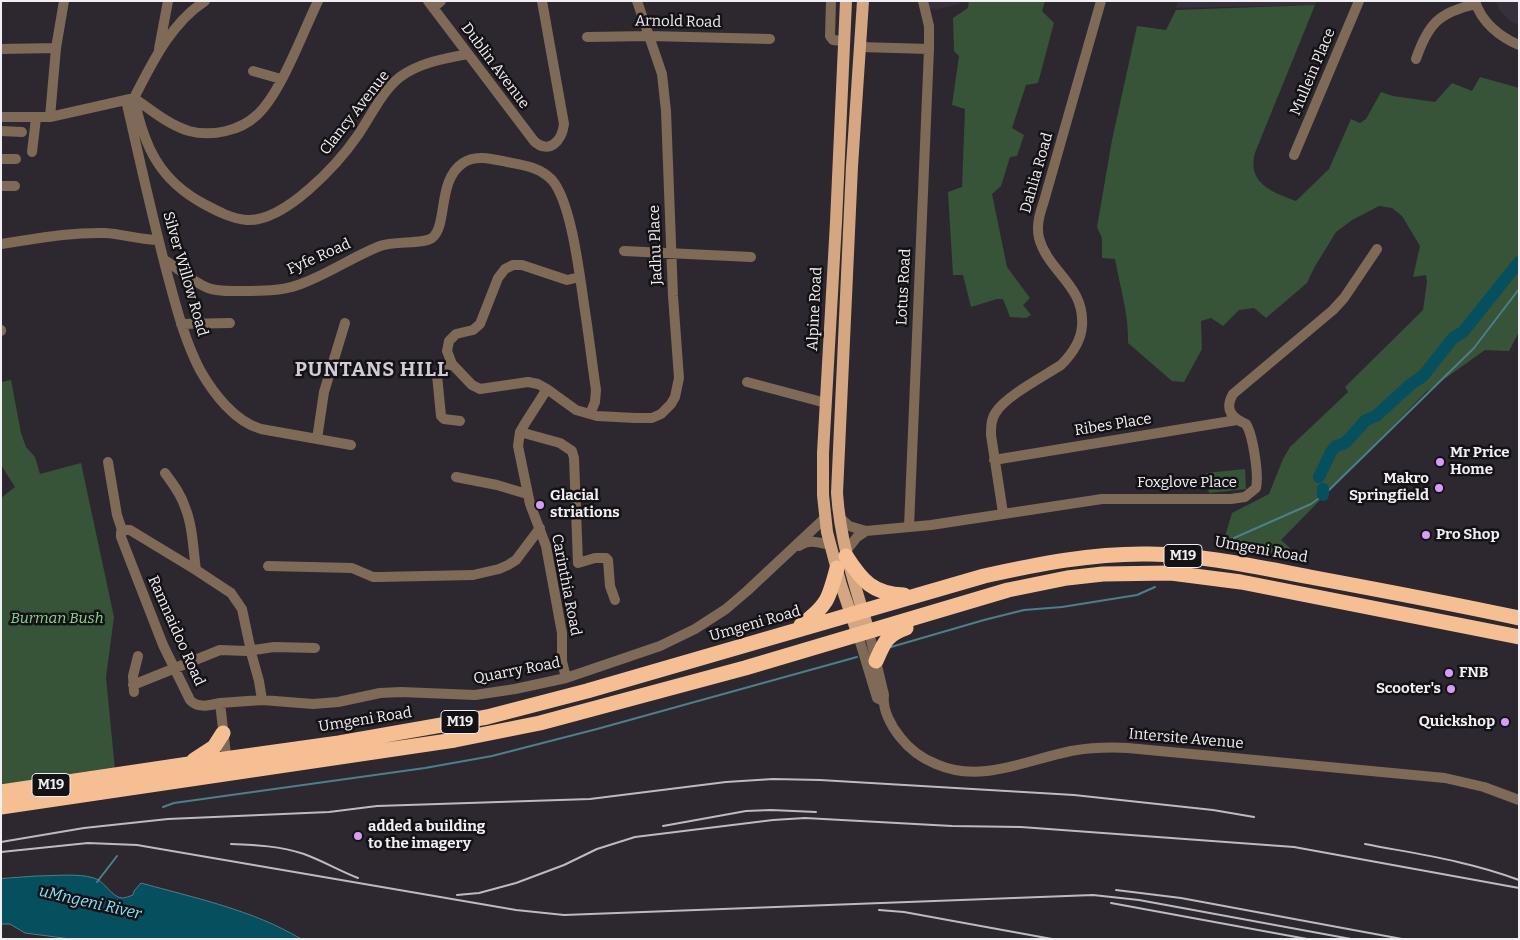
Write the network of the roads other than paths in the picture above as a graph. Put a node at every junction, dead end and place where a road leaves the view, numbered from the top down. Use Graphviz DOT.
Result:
graph roads {
  1 [pos="64,1"];
  2 [pos="168,1"];
  3 [pos="205,1"];
  4 [pos="318,1"];
  5 [pos="542,1"];
  6 [pos="637,1"];
  7 [pos="831,1"];
  8 [pos="846,1"];
  9 [pos="863,1"];
  10 [pos="923,1"];
  11 [pos="1102,1"];
  12 [pos="1359,1"];
  13 [pos="1475,2"];
  14 [pos="434,4"];
  15 [pos="649,36"];
  16 [pos="587,38"];
  17 [pos="770,39"];
  18 [pos="838,40"];
  19 [pos="1519,45"];
  20 [pos="860,47"];
  21 [pos="56,48"];
  22 [pos="930,49"];
  23 [pos="1,50"];
  24 [pos="158,52"];
  25 [pos="468,54"];
  26 [pos="1416,59"];
  27 [pos="253,71"];
  28 [pos="281,79"];
  29 [pos="130,99"];
  30 [pos="1,117"];
  31 [pos="50,117"];
  32 [pos="36,118"];
  33 [pos="1,131"];
  34 [pos="22,132"];
  35 [pos="32,152"];
  36 [pos="1294,154"];
  37 [pos="1,159"];
  38 [pos="16,159"];
  39 [pos="1,186"];
  40 [pos="15,186"];
  41 [pos="851,201"];
  42 [pos="836,222"];
  43 [pos="158,240"];
  44 [pos="1,244"];
  45 [pos="1377,249"];
  46 [pos="624,251"];
  47 [pos="670,252"];
  48 [pos="751,257"];
  49 [pos="164,260"];
  50 [pos="580,277"];
  51 [pos="230,323"];
  52 [pos="345,323"];
  53 [pos="181,324"];
  54 [pos="451,362"];
  55 [pos="747,382"];
  56 [pos="547,389"];
  57 [pos="826,404"];
  58 [pos="590,414"];
  59 [pos="1237,420"];
  60 [pos="460,421"];
  61 [pos="520,432"];
  62 [pos="317,439"];
  63 [pos="350,445"];
  64 [pos="994,460"];
  65 [pos="108,462"];
  66 [pos="165,473"];
  67 [pos="456,477"];
  68 [pos="527,494"];
  69 [pos="1003,513"];
  70 [pos="838,517"];
  71 [pos="825,518"];
  72 [pos="909,527"];
  73 [pos="540,528"];
  74 [pos="122,530"];
  75 [pos="866,531"];
  76 [pos="830,545"];
  77 [pos="793,549"];
  78 [pos="846,554"];
  79 [pos="268,566"];
  80 [pos="837,568"];
  81 [pos="196,570"];
  82 [pos="1008,590"];
  83 [pos="914,596"];
  84 [pos="615,600"];
  85 [pos="857,612"];
  86 [pos="1519,618"];
  87 [pos="792,632"];
  88 [pos="864,634"];
  89 [pos="1519,637"];
  90 [pos="315,648"];
  91 [pos="250,650"];
  92 [pos="138,656"];
  93 [pos="876,661"];
  94 [pos="175,669"];
  95 [pos="566,678"];
  96 [pos="262,700"];
  97 [pos="883,702"];
  98 [pos="220,703"];
  99 [pos="223,733"];
  100 [pos="189,764"];
  101 [pos="227,766"];
  102 [pos="1,792"];
  103 [pos="1519,800"];
  104 [pos="1,807"];
  1 -- 21 [label="street"];
  2 -- 24 [label="street"];
  3 -- 24 [label="street"];
  4 -- 28 [label="street"];
  5 -- 25 [label="street, Dublin Avenue"];
  6 -- 15 [label="street, Jadhu Place"];
  7 -- 18 [label="street"];
  8 -- 18 [label="main road, Alpine Road"];
  9 -- 20 [label="main road, Alpine Road"];
  10 -- 22 [label="street, Lotus Road"];
  11 -- 64 [label="street, Dahlia Road"];
  12 -- 36 [label="street, Mullein Place"];
  13 -- 19 [label="street"];
  13 -- 26 [label="street"];
  14 -- 25 [label="street, Dublin Avenue"];
  15 -- 16 [label="street, Arnold Road"];
  15 -- 17 [label="street, Arnold Road"];
  15 -- 47 [label="street, Jadhu Place"];
  18 -- 42 [label="main road, Alpine Road"];
  20 -- 22 [label="street"];
  20 -- 41 [label="main road, Alpine Road"];
  21 -- 23 [label="street"];
  21 -- 31 [label="street"];
  22 -- 72 [label="street, Lotus Road"];
  24 -- 29 [label="street"];
  25 -- 29 [label="street, Clancy Avenue"];
  27 -- 28 [label="street"];
  28 -- 29 [label="street"];
  29 -- 31 [label="street"];
  29 -- 43 [label="street, Silver Willow Road"];
  30 -- 32 [label="street"];
  31 -- 32 [label="street"];
  32 -- 35 [label="street"];
  33 -- 34 [label="street"];
  37 -- 38 [label="street"];
  39 -- 40 [label="street"];
  41 -- 42 [label="main road"];
  41 -- 70 [label="main road, Alpine Road"];
  42 -- 57 [label="main road, Alpine Road"];
  43 -- 44 [label="street"];
  43 -- 49 [label="street, Silver Willow Road"];
  45 -- 59 [label="street, Foxglove Place"];
  46 -- 47 [label="street"];
  47 -- 48 [label="street"];
  47 -- 58 [label="street, Jadhu Place"];
  49 -- 50 [label="street, Fyfe Road"];
  49 -- 53 [label="street, Silver Willow Road"];
  50 -- 54 [label="street"];
  50 -- 58 [label="street"];
  51 -- 53 [label="street"];
  52 -- 62 [label="street"];
  53 -- 62 [label="street, Silver Willow Road"];
  54 -- 56 [label="street"];
  54 -- 60 [label="street"];
  55 -- 57 [label="street"];
  56 -- 58 [label="street, Jadhu Place"];
  56 -- 61 [label="street"];
  57 -- 71 [label="main road, Alpine Road"];
  59 -- 64 [label="street, Ribes Place"];
  59 -- 69 [label="street, Foxglove Place"];
  61 -- 68 [label="street, Carinthia Road"];
  61 -- 84 [label="street"];
  62 -- 63 [label="street, Silver Willow Road"];
  64 -- 69 [label="street, Dahlia Road"];
  65 -- 74 [label="street, Ramnaidoo Road"];
  66 -- 81 [label="street"];
  67 -- 68 [label="street"];
  68 -- 73 [label="street, Carinthia Road"];
  69 -- 72 [label="street, Foxglove Place"];
  70 -- 75 [label="street, Foxglove Place"];
  70 -- 78 [label="main road, Alpine Road"];
  71 -- 76 [label="main road, Alpine Road"];
  71 -- 77 [label="street, Quarry Road"];
  72 -- 75 [label="street, Foxglove Place"];
  73 -- 79 [label="street"];
  73 -- 95 [label="street, Carinthia Road"];
  74 -- 81 [label="street"];
  74 -- 94 [label="street, Ramnaidoo Road"];
  75 -- 78 [label="street"];
  76 -- 77 [label="street, Quarry Road"];
  76 -- 80 [label="main road, Alpine Road"];
  77 -- 95 [label="street, Quarry Road"];
  78 -- 83 [label="highway"];
  78 -- 85 [label="main road, Alpine Road"];
  80 -- 85 [label="main road, Alpine Road"];
  80 -- 87 [label="highway"];
  81 -- 91 [label="street"];
  82 -- 88 [label="highway, Umgeni Road / M19"];
  82 -- 89 [label="highway, Umgeni Road / M19"];
  82 -- 93 [label="highway"];
  83 -- 85 [label="highway, Umgeni Road / M19"];
  83 -- 86 [label="highway, Umgeni Road / M19"];
  85 -- 87 [label="highway, Umgeni Road / M19"];
  85 -- 88 [label="main road"];
  87 -- 101 [label="highway, Umgeni Road / M19"];
  88 -- 93 [label="street, Intersite Avenue"];
  88 -- 97 [label="street, Intersite Avenue"];
  88 -- 101 [label="highway, Umgeni Road / M19"];
  90 -- 91 [label="street"];
  91 -- 94 [label="street"];
  91 -- 96 [label="street"];
  92 -- 94 [label="street"];
  93 -- 97 [label="street, Intersite Avenue"];
  94 -- 98 [label="street, Ramnaidoo Road"];
  95 -- 96 [label="street, Quarry Road"];
  96 -- 98 [label="street, Quarry Road"];
  97 -- 103 [label="street, Intersite Avenue"];
  98 -- 99 [label="street"];
  99 -- 100 [label="highway"];
  99 -- 101 [label="street"];
  100 -- 101 [label="highway, Umgeni Road / M19"];
  100 -- 102 [label="highway, Umgeni Road / M19"];
  101 -- 104 [label="highway, Umgeni Road / M19"];
}
